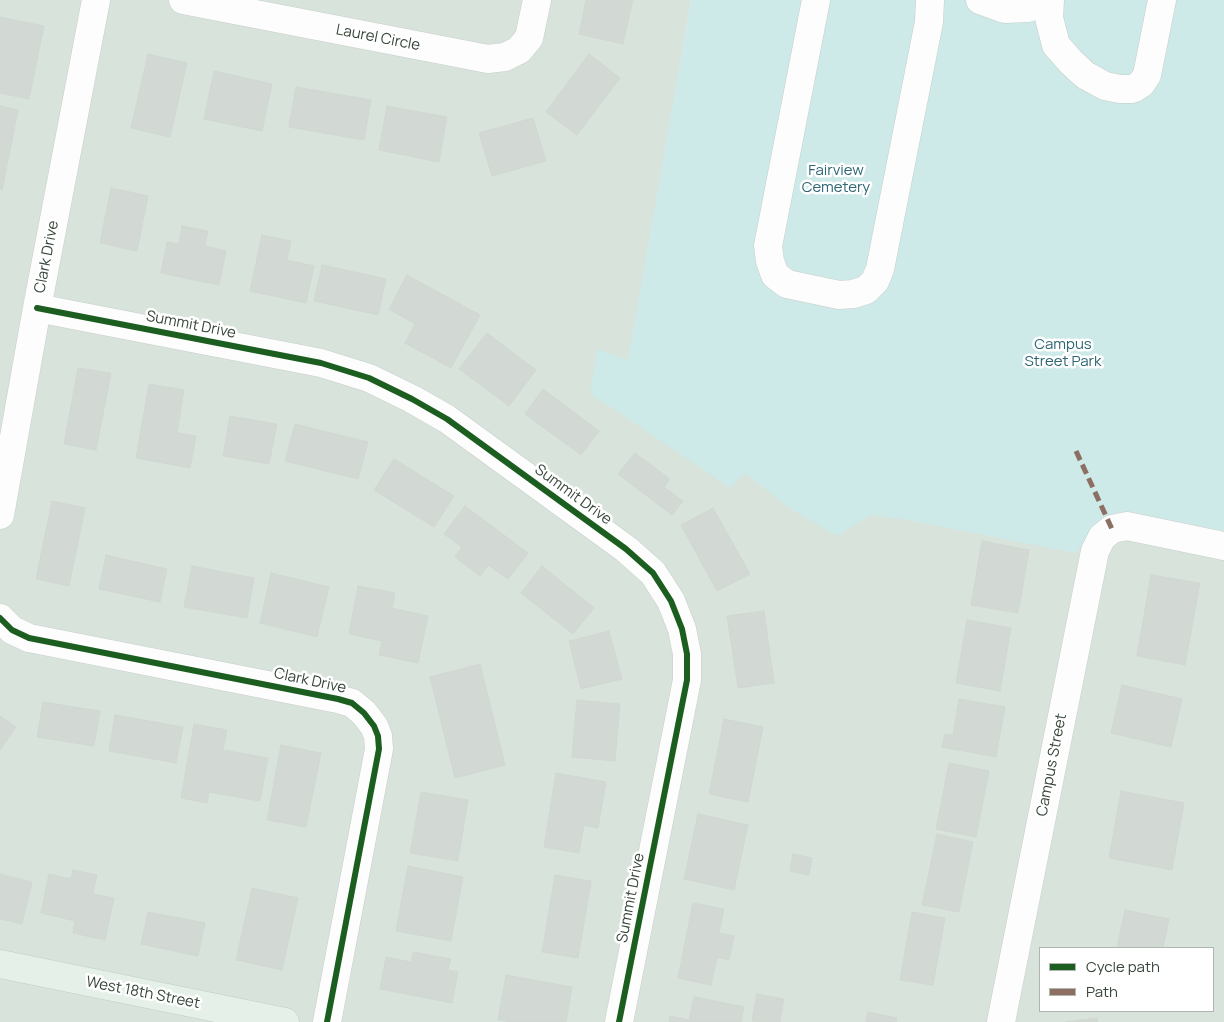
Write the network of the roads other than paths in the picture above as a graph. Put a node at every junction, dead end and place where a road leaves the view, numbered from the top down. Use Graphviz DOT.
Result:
graph roads {
  1 [pos="96,0"];
  2 [pos="183,0"];
  3 [pos="537,0"];
  4 [pos="816,0"];
  5 [pos="930,0"];
  6 [pos="980,0"];
  7 [pos="1043,0"];
  8 [pos="1050,0"];
  9 [pos="1162,0"];
  10 [pos="1005,10"];
  11 [pos="1056,45"];
  12 [pos="37,308"];
  13 [pos="0,515"];
  14 [pos="1224,546"];
  15 [pos="0,618"];
  16 [pos="0,964"];
  17 [pos="285,1022"];
  18 [pos="327,1022"];
  19 [pos="619,1022"];
  20 [pos="1001,1022"];
  1 -- 12 [label="street, Clark Drive"];
  2 -- 3 [label="street, Laurel Circle"];
  4 -- 5 [label="street"];
  6 -- 10 [label="street"];
  7 -- 10 [label="street"];
  8 -- 11 [label="street"];
  9 -- 11 [label="street"];
  10 -- 11 [label="street"];
  12 -- 13 [label="street, Clark Drive"];
  12 -- 19 [label="street, Summit Drive"];
  14 -- 20 [label="street, Campus Street"];
  15 -- 18 [label="street, Clark Drive"];
  16 -- 17 [label="main road, West 18th Street"];
}
